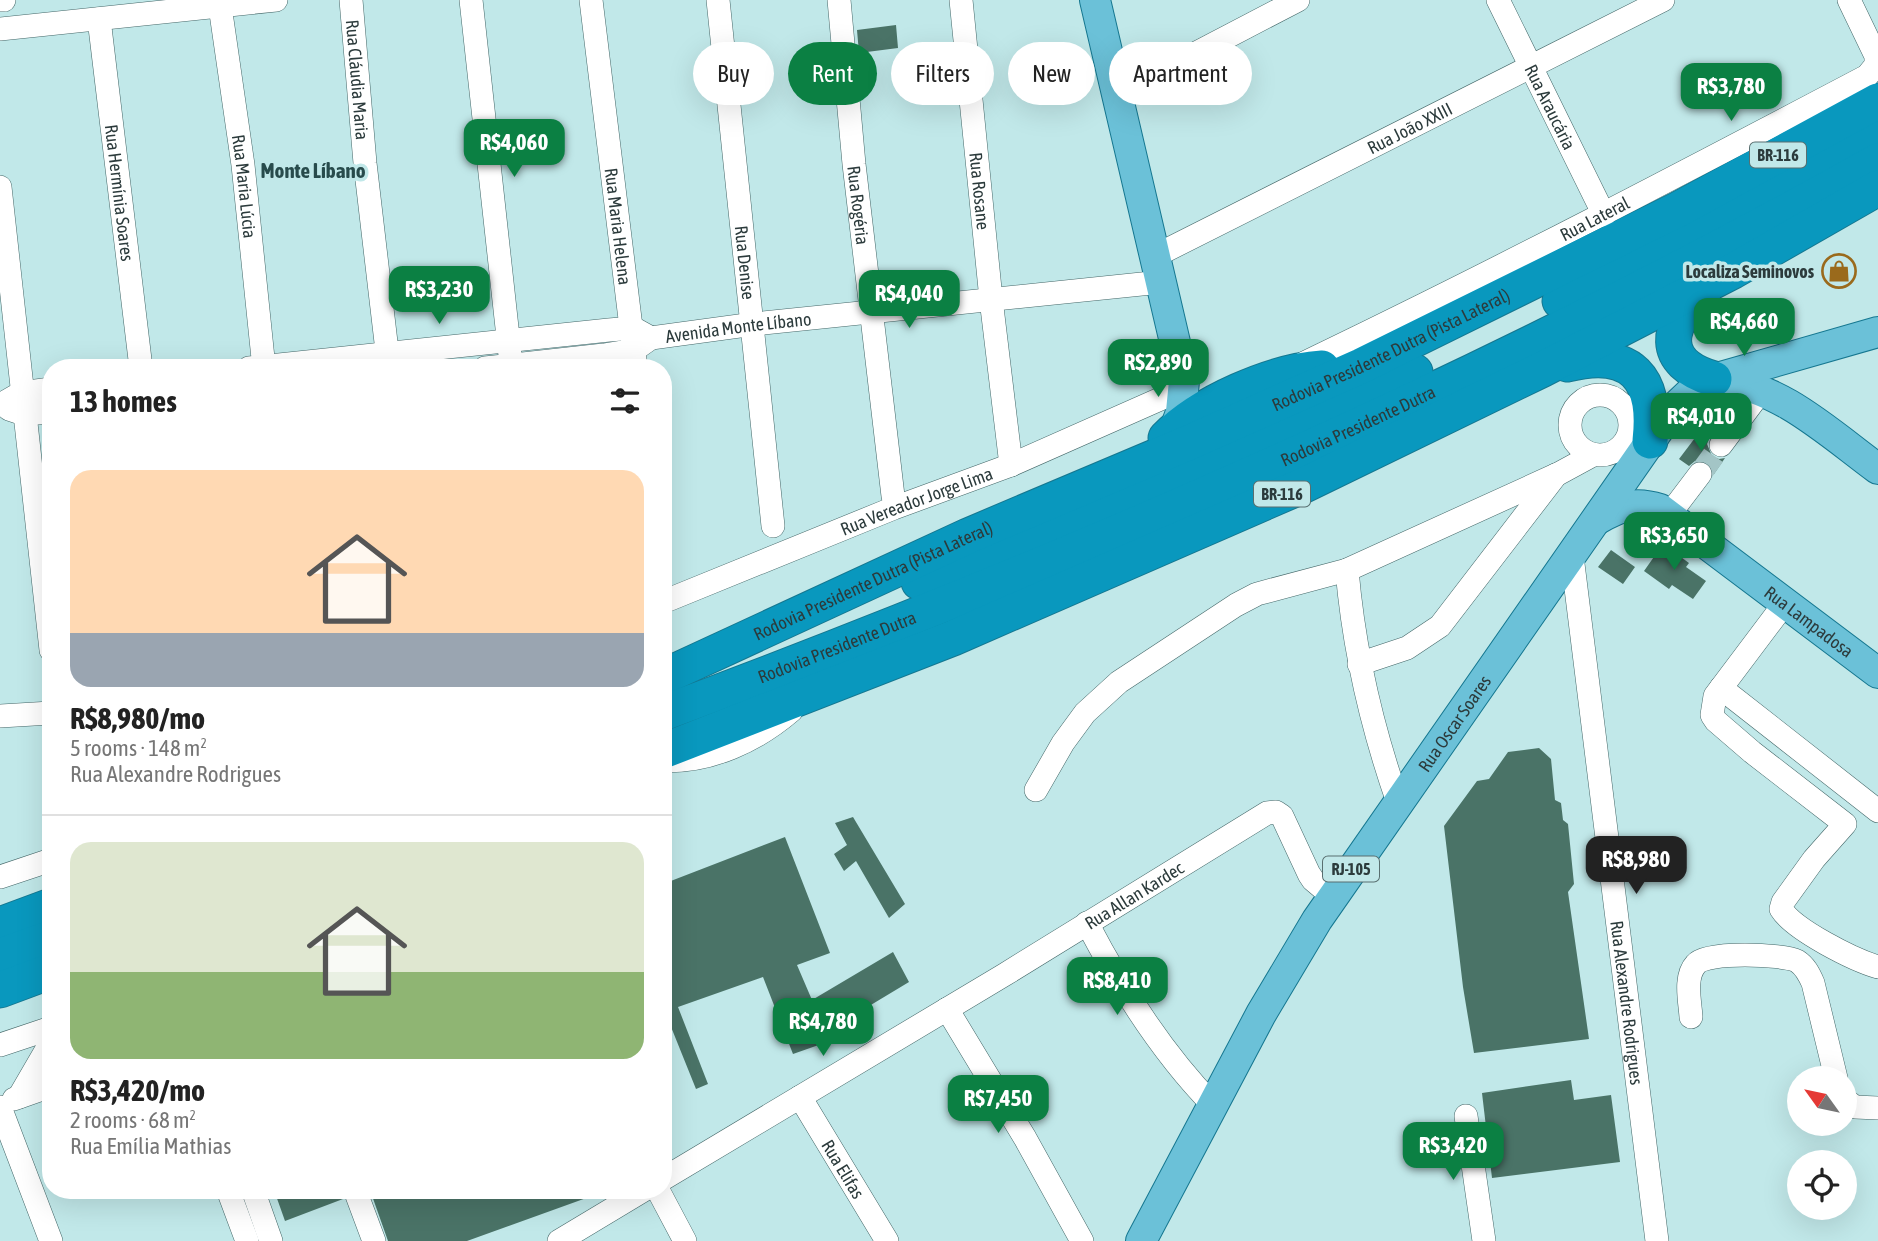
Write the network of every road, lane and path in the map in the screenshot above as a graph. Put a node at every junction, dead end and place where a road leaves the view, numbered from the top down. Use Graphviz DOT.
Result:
graph roads {
  1 [pos="276,0"];
  2 [pos="351,0"];
  3 [pos="471,0"];
  4 [pos="591,0"];
  5 [pos="718,0"];
  6 [pos="839,0"];
  7 [pos="961,0"];
  8 [pos="1095,0"];
  9 [pos="1298,0"];
  10 [pos="1498,0"];
  11 [pos="1663,0"];
  12 [pos="1849,0"];
  13 [pos="220,6"];
  14 [pos="99,19"];
  15 [pos="0,29"];
  16 [pos="1872,30"];
  17 [pos="1218,42"];
  18 [pos="1109,57"];
  19 [pos="1531,67"];
  20 [pos="1878,101"];
  21 [pos="1121,105"];
  22 [pos="1878,131"];
  23 [pos="1878,161"];
  24 [pos="0,187"];
  25 [pos="1878,188"];
  26 [pos="1604,215"];
  27 [pos="1158,269"];
  28 [pos="1733,271"];
  29 [pos="990,299"];
  30 [pos="872,313"];
  31 [pos="754,324"];
  32 [pos="1878,332"];
  33 [pos="639,346"];
  34 [pos="511,357"];
  35 [pos="140,359"];
  36 [pos="258,359"];
  37 [pos="388,359"];
  38 [pos="450,359"];
  39 [pos="1361,366"];
  40 [pos="1543,369"];
  41 [pos="1275,376"];
  42 [pos="1714,379"];
  43 [pos="1762,390"];
  44 [pos="42,394"];
  45 [pos="1175,402"];
  46 [pos="0,404"];
  47 [pos="22,404"];
  48 [pos="42,410"];
  49 [pos="1650,441"];
  50 [pos="1721,445"];
  51 [pos="1593,455"];
  52 [pos="1010,465"];
  53 [pos="1129,468"];
  54 [pos="1878,469"];
  55 [pos="1558,474"];
  56 [pos="1700,474"];
  57 [pos="893,496"];
  58 [pos="1665,512"];
  59 [pos="1597,520"];
  60 [pos="773,526"];
  61 [pos="1572,556"];
  62 [pos="1347,570"];
  63 [pos="42,574"];
  64 [pos="672,599"];
  65 [pos="1785,603"];
  66 [pos="1359,664"];
  67 [pos="1878,673"];
  68 [pos="672,674"];
  69 [pos="672,675"];
  70 [pos="1721,688"];
  71 [pos="810,694"];
  72 [pos="672,710"];
  73 [pos="42,713"];
  74 [pos="0,716"];
  75 [pos="672,748"];
  76 [pos="672,761"];
  77 [pos="1036,790"];
  78 [pos="1398,802"];
  79 [pos="1871,806"];
  80 [pos="1845,824"];
  81 [pos="42,863"];
  82 [pos="0,877"];
  83 [pos="1332,896"];
  84 [pos="42,909"];
  85 [pos="1087,923"];
  86 [pos="0,925"];
  87 [pos="42,941"];
  88 [pos="0,956"];
  89 [pos="1877,965"];
  90 [pos="42,974"];
  91 [pos="0,990"];
  92 [pos="947,1009"];
  93 [pos="1691,1017"];
  94 [pos="42,1042"];
  95 [pos="6,1043"];
  96 [pos="42,1053"];
  97 [pos="1833,1066"];
  98 [pos="42,1089"];
  99 [pos="800,1097"];
  100 [pos="6,1103"];
  101 [pos="1213,1105"];
  102 [pos="1857,1107"];
  103 [pos="1878,1108"];
  104 [pos="1466,1116"];
  105 [pos="6,1141"];
  106 [pos="672,1174"];
  107 [pos="231,1199"];
  108 [pos="256,1199"];
  109 [pos="359,1199"];
  110 [pos="629,1199"];
  111 [pos="663,1199"];
  112 [pos="373,1240"];
  113 [pos="51,1241"];
  114 [pos="247,1241"];
  115 [pos="271,1241"];
  116 [pos="559,1241"];
  117 [pos="685,1241"];
  118 [pos="887,1241"];
  119 [pos="1082,1241"];
  120 [pos="1141,1241"];
  121 [pos="1483,1241"];
  122 [pos="1657,1241"];
  1 -- 13 [label="street"];
  2 -- 37 [label="street, Rua Cláudia Maria"];
  3 -- 34 [label="street"];
  4 -- 33 [label="street, Rua Maria Helena"];
  5 -- 31 [label="street, Rua Denise"];
  6 -- 30 [label="street, Rua Rogéria"];
  7 -- 29 [label="street, Rua Rosane"];
  8 -- 18 [label="main road"];
  9 -- 17 [label="street"];
  10 -- 19 [label="street, Rua Araucária"];
  11 -- 19 [label="street, Rua João XXIII"];
  12 -- 16 [label="street"];
  13 -- 14 [label="street"];
  13 -- 36 [label="street, Rua Maria Lúcia"];
  14 -- 15 [label="street"];
  14 -- 35 [label="street, Rua Hermínia Soares"];
  16 -- 26 [label="street, Rua Lateral"];
  19 -- 26 [label="street, Rua Araucária"];
  19 -- 27 [label="street, Rua João XXIII"];
  20 -- 39 [label="highway, Rodovia Presidente Dutra (Pista Lateral) / BR-116"];
  21 -- 27 [label="main road"];
  22 -- 69 [label="highway, Rodovia Presidente Dutra / BR-116"];
  23 -- 72 [label="highway, Rodovia Presidente Dutra / BR-116"];
  24 -- 47 [label="street"];
  25 -- 28 [label="highway, BR-116"];
  26 -- 41 [label="street, Rua Lateral"];
  27 -- 29 [label="street, Avenida Monte Líbano"];
  27 -- 45 [label="main road"];
  28 -- 40 [label="highway, BR-116"];
  28 -- 42 [label="highway"];
  29 -- 30 [label="street, Avenida Monte Líbano"];
  29 -- 52 [label="street, Rua Rosane"];
  30 -- 31 [label="street, Avenida Monte Líbano"];
  30 -- 57 [label="street, Rua Rogéria"];
  31 -- 33 [label="street, Avenida Monte Líbano"];
  31 -- 60 [label="street, Rua Denise"];
  32 -- 42 [label="main road, Rua Oscar Soares / RJ-105"];
  33 -- 34 [label="street, Avenida Monte Líbano"];
  34 -- 38 [label="street, Avenida Monte Líbano"];
  39 -- 41 [label="highway"];
  39 -- 53 [label="highway, Rodovia Presidente Dutra (Pista Lateral) / BR-116"];
  40 -- 49 [label="highway"];
  40 -- 71 [label="highway, BR-116"];
  41 -- 45 [label="highway"];
  42 -- 43 [label="main road"];
  42 -- 49 [label="main road, Rua Oscar Soares / RJ-105"];
  43 -- 50 [label="street"];
  43 -- 54 [label="main road"];
  44 -- 47 [label="street"];
  45 -- 52 [label="street, Rua Vereador Jorge Lima"];
  45 -- 53 [label="highway"];
  46 -- 47 [label="street"];
  47 -- 48 [label="street"];
  47 -- 63 [label="street"];
  49 -- 58 [label="main road"];
  49 -- 59 [label="main road, Rua Oscar Soares / RJ-105"];
  51 -- 55 [label="street"];
  52 -- 64 [label="street, Rua Vereador Jorge Lima"];
  53 -- 68 [label="highway, Rodovia Presidente Dutra (Pista Lateral) / BR-116"];
  55 -- 62 [label="street"];
  55 -- 66 [label="street"];
  56 -- 58 [label="street"];
  58 -- 59 [label="main road, RJ-105"];
  58 -- 65 [label="main road, Rua Lampadosa"];
  59 -- 61 [label="main road, Rua Oscar Soares / RJ-105"];
  61 -- 78 [label="main road, Rua Oscar Soares / RJ-105"];
  61 -- 122 [label="street, Rua Alexandre Rodrigues"];
  62 -- 66 [label="street"];
  62 -- 77 [label="street"];
  65 -- 67 [label="main road, Rua Lampadosa"];
  65 -- 70 [label="street"];
  66 -- 78 [label="street"];
  70 -- 79 [label="street"];
  70 -- 80 [label="street"];
  71 -- 75 [label="highway, BR-116"];
  71 -- 76 [label="street"];
  73 -- 74 [label="street"];
  78 -- 83 [label="main road, Rua Oscar Soares / RJ-105"];
  79 -- 80 [label="street"];
  80 -- 89 [label="street"];
  81 -- 82 [label="street"];
  83 -- 85 [label="street, Rua Allan Kardec"];
  83 -- 101 [label="main road, Rua Oscar Soares / RJ-105"];
  84 -- 86 [label="highway"];
  85 -- 92 [label="street, Rua Allan Kardec"];
  85 -- 101 [label="street"];
  87 -- 88 [label="highway"];
  90 -- 91 [label="highway"];
  92 -- 99 [label="street, Rua Allan Kardec"];
  92 -- 119 [label="street"];
  93 -- 97 [label="street"];
  94 -- 95 [label="street"];
  96 -- 100 [label="street"];
  98 -- 100 [label="street"];
  99 -- 106 [label="street, Rua Allan Kardec"];
  99 -- 118 [label="street, Rua Elifas"];
  100 -- 105 [label="street"];
  101 -- 120 [label="main road, Rua Oscar Soares / RJ-105"];
  102 -- 103 [label="street"];
  104 -- 121 [label="street"];
  105 -- 113 [label="street"];
  107 -- 114 [label="street"];
  108 -- 115 [label="street"];
  109 -- 112 [label="street"];
  110 -- 116 [label="street"];
  111 -- 117 [label="street"];
}
